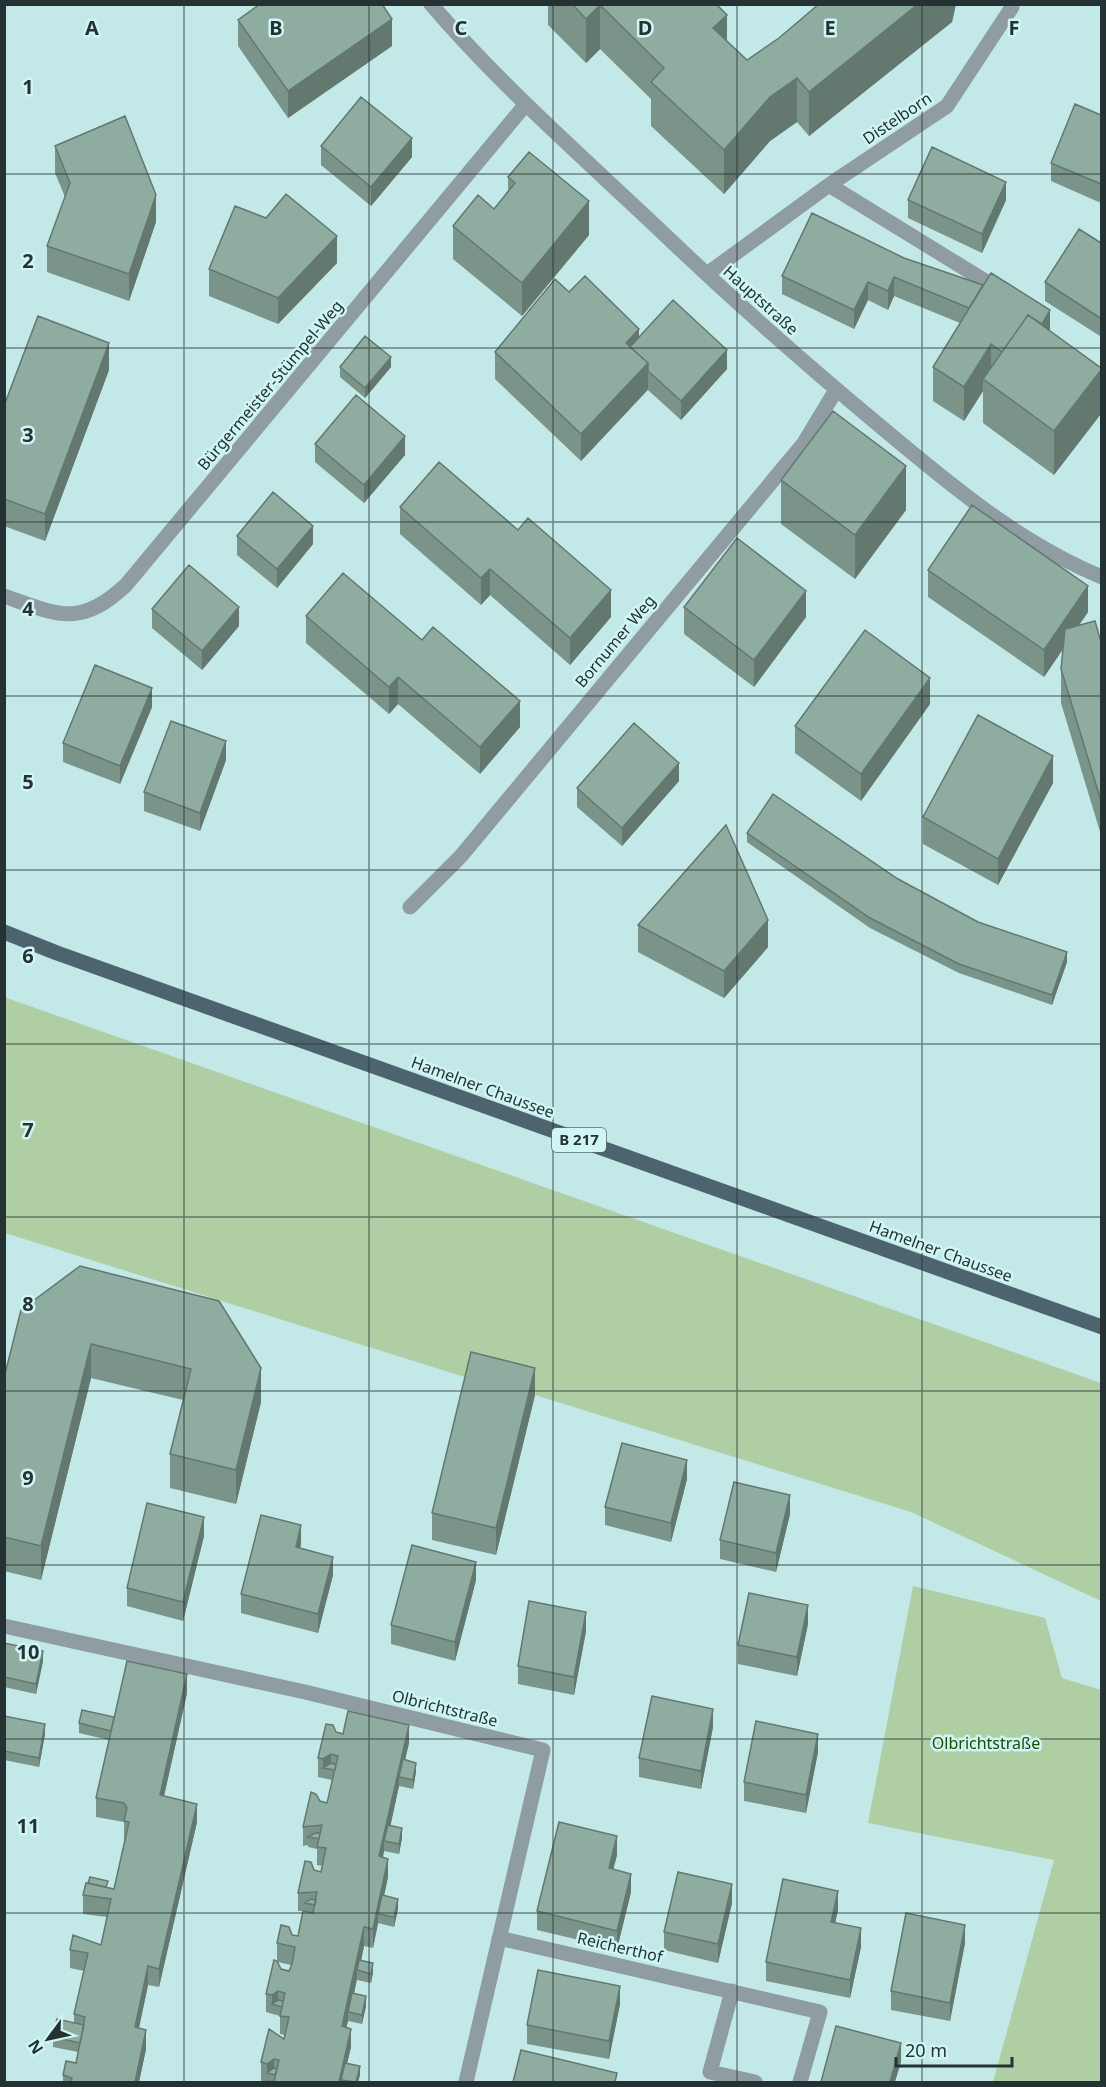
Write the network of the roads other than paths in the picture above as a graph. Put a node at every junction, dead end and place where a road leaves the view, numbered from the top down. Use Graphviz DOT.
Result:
graph roads {
  1 [pos="431,4"];
  2 [pos="1012,8"];
  3 [pos="526,104"];
  4 [pos="829,185"];
  5 [pos="707,274"];
  6 [pos="1016,299"];
  7 [pos="836,390"];
  8 [pos="1101,578"];
  9 [pos="4,596"];
  10 [pos="410,907"];
  11 [pos="4,932"];
  12 [pos="4,940"];
  13 [pos="57,953"];
  14 [pos="1101,1327"];
  15 [pos="4,1626"];
  16 [pos="500,1938"];
  17 [pos="732,1991"];
  18 [pos="466,2082"];
  19 [pos="755,2082"];
  20 [pos="800,2082"];
  1 -- 3 [label="street, Hauptstraße"];
  2 -- 4 [label="street, Distelborn"];
  3 -- 5 [label="street, Hauptstraße"];
  3 -- 9 [label="street, Bürgermeister-Stümpel-Weg"];
  4 -- 5 [label="street, Distelborn"];
  4 -- 6 [label="street"];
  5 -- 7 [label="street, Hauptstraße"];
  7 -- 8 [label="street, Hauptstraße"];
  7 -- 10 [label="street, Bornumer Weg"];
  11 -- 13 [label="main road, Hamelner Chaussee / B 217"];
  12 -- 13 [label="main road, Hamelner Chaussee / B 217"];
  13 -- 14 [label="main road, Hamelner Chaussee / B 217"];
  15 -- 16 [label="street, Olbrichtstraße"];
  16 -- 17 [label="street, Reicherthof"];
  16 -- 18 [label="street, Olbrichtstraße"];
  17 -- 19 [label="street"];
  17 -- 20 [label="street, Reicherthof"];
}
